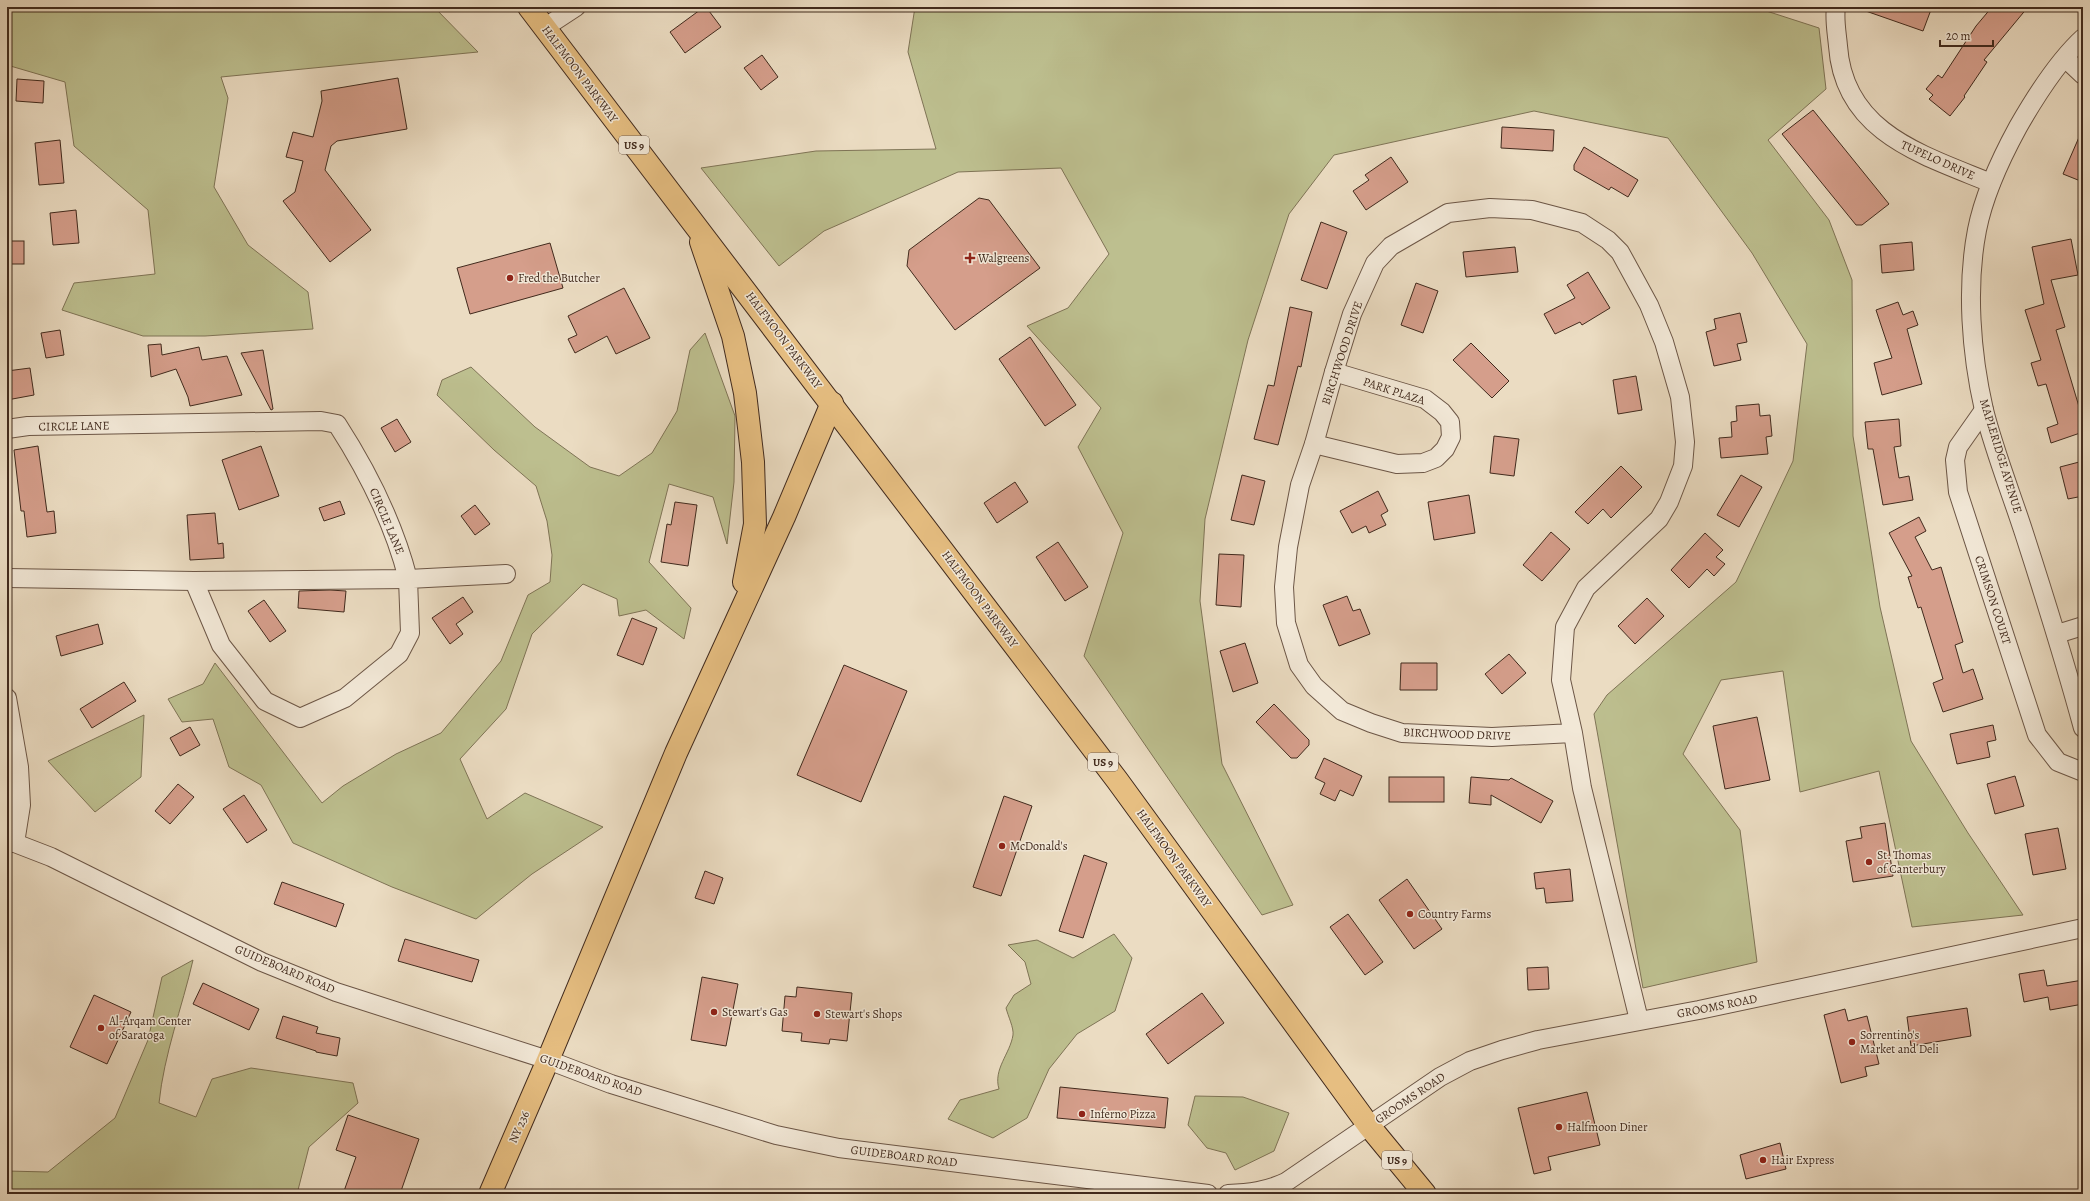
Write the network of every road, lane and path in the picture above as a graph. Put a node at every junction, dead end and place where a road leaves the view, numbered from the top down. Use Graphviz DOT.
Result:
graph roads {
  1 [pos="529,7"];
  2 [pos="576,7"];
  3 [pos="1836,7"];
  4 [pos="544,28"];
  5 [pos="2083,38"];
  6 [pos="2065,58"];
  7 [pos="2083,75"];
  8 [pos="1991,183"];
  9 [pos="695,224"];
  10 [pos="1334,372"];
  11 [pos="832,403"];
  12 [pos="1984,410"];
  13 [pos="7,429"];
  14 [pos="1314,444"];
  15 [pos="506,574"];
  16 [pos="7,578"];
  17 [pos="408,579"];
  18 [pos="194,581"];
  19 [pos="739,613"];
  20 [pos="2083,626"];
  21 [pos="2057,634"];
  22 [pos="7,698"];
  23 [pos="2083,728"];
  24 [pos="1572,733"];
  25 [pos="2083,772"];
  26 [pos="11,841"];
  27 [pos="2083,928"];
  28 [pos="1639,1020"];
  29 [pos="548,1060"];
  30 [pos="1369,1126"];
  31 [pos="490,1194"];
  32 [pos="1208,1194"];
  33 [pos="1228,1194"];
  34 [pos="1425,1194"];
  1 -- 4 [label="main road, HALFMOON PARKWAY / US 9"];
  2 -- 4 [label="street"];
  3 -- 8 [label="street, TUPELO DRIVE"];
  4 -- 9 [label="main road, HALFMOON PARKWAY / US 9"];
  5 -- 6 [label="street, MAPLERIDGE AVENUE"];
  6 -- 7 [label="street"];
  6 -- 8 [label="street, MAPLERIDGE AVENUE"];
  8 -- 12 [label="street, MAPLERIDGE AVENUE"];
  9 -- 11 [label="main road, HALFMOON PARKWAY / US 9"];
  9 -- 19 [label="main road"];
  10 -- 14 [label="street, BIRCHWOOD DRIVE"];
  10 -- 14 [label="street, PARK PLAZA"];
  10 -- 24 [label="street, BIRCHWOOD DRIVE"];
  11 -- 19 [label="main road, NY 236"];
  11 -- 30 [label="main road, HALFMOON PARKWAY / US 9"];
  12 -- 21 [label="street, MAPLERIDGE AVENUE"];
  12 -- 25 [label="street, CRIMSON COURT"];
  13 -- 17 [label="street, CIRCLE LANE"];
  14 -- 24 [label="street, BIRCHWOOD DRIVE"];
  15 -- 17 [label="street"];
  16 -- 18 [label="street"];
  17 -- 18 [label="street"];
  17 -- 18 [label="street"];
  19 -- 29 [label="main road, NY 236"];
  20 -- 21 [label="street"];
  21 -- 23 [label="street, MAPLERIDGE AVENUE"];
  22 -- 26 [label="street"];
  24 -- 28 [label="street, BIRCHWOOD DRIVE"];
  26 -- 29 [label="street, GUIDEBOARD ROAD"];
  27 -- 28 [label="street, GROOMS ROAD"];
  28 -- 30 [label="street, GROOMS ROAD"];
  29 -- 31 [label="main road, NY 236 / NY 236"];
  29 -- 32 [label="street, GUIDEBOARD ROAD"];
  30 -- 33 [label="street"];
  30 -- 34 [label="main road, HALFMOON PARKWAY / US 9"];
}
